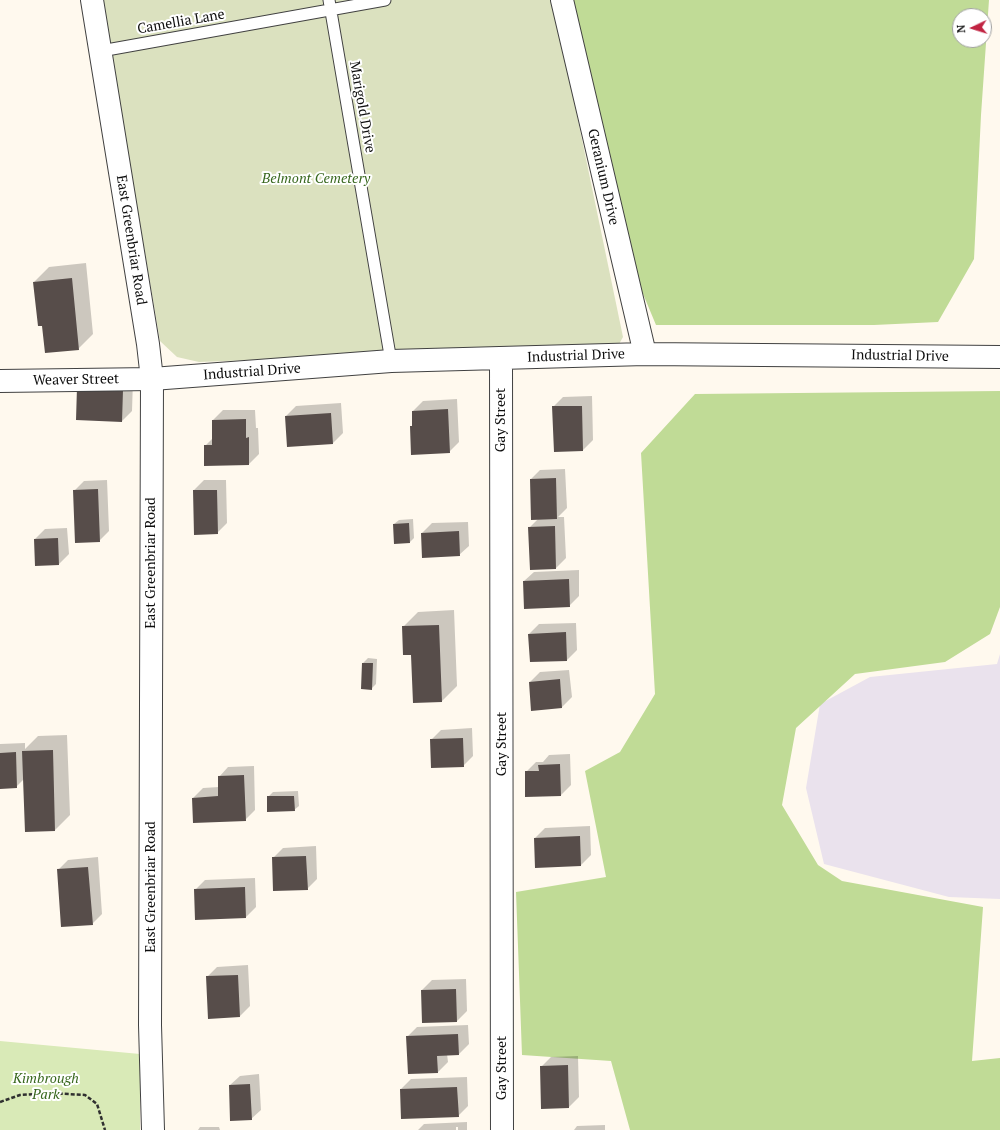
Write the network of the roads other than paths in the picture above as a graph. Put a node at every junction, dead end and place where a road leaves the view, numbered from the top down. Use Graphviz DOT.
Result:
graph roads {
  1 [pos="92,0"];
  2 [pos="385,0"];
  3 [pos="562,0"];
  4 [pos="330,5"];
  5 [pos="101,52"];
  6 [pos="645,354"];
  7 [pos="1000,357"];
  8 [pos="501,358"];
  9 [pos="391,361"];
  10 [pos="152,379"];
  11 [pos="0,381"];
  12 [pos="153,1130"];
  13 [pos="502,1130"];
  1 -- 5 [label="street, East Greenbriar Road"];
  2 -- 4 [label="lane, Camellia Lane"];
  3 -- 6 [label="street, Geranium Drive"];
  4 -- 5 [label="lane, Camellia Lane"];
  4 -- 9 [label="lane, Marigold Drive"];
  5 -- 10 [label="street, East Greenbriar Road"];
  6 -- 7 [label="street, Industrial Drive"];
  6 -- 8 [label="street, Industrial Drive"];
  8 -- 9 [label="street, Industrial Drive"];
  8 -- 13 [label="street, Gay Street"];
  9 -- 10 [label="street, Industrial Drive"];
  10 -- 11 [label="street, Weaver Street"];
  10 -- 12 [label="street, East Greenbriar Road"];
}
